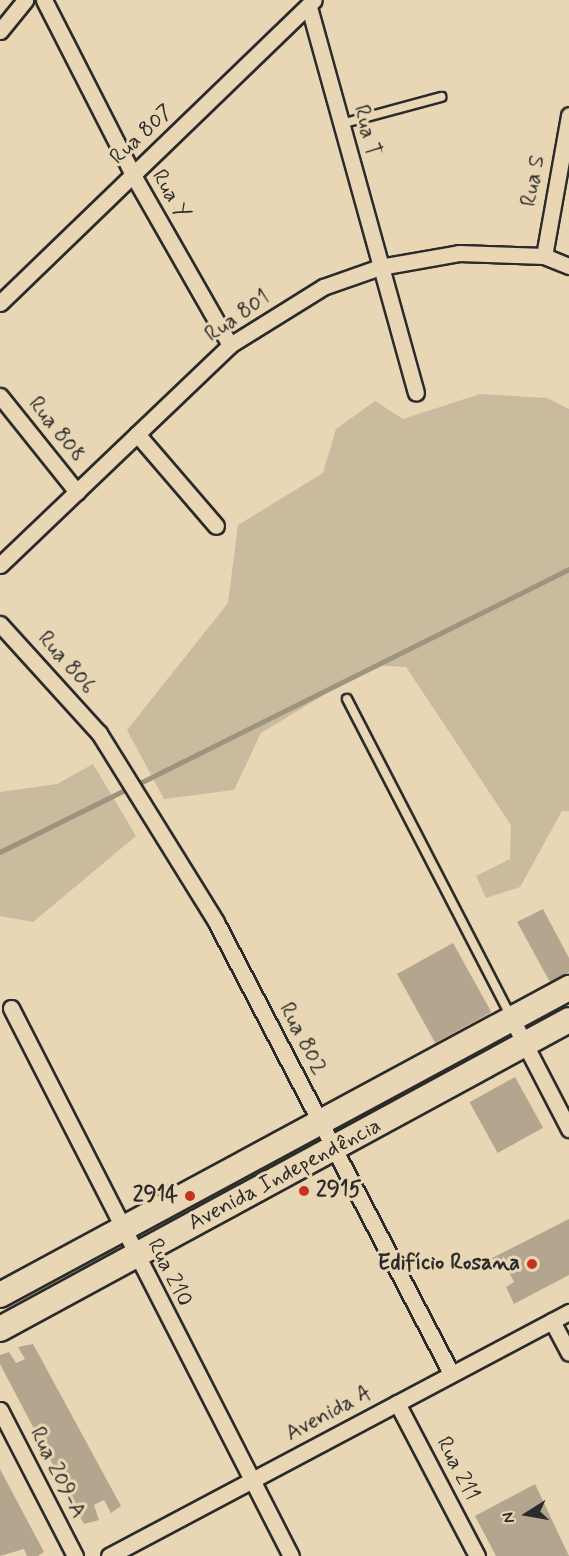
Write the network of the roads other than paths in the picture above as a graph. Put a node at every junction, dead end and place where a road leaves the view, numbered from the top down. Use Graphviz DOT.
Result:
graph roads {
  1 [pos="25,0"];
  2 [pos="44,0"];
  3 [pos="312,4"];
  4 [pos="0,31"];
  5 [pos="441,97"];
  6 [pos="569,115"];
  7 [pos="341,124"];
  8 [pos="133,175"];
  9 [pos="544,256"];
  10 [pos="569,266"];
  11 [pos="380,267"];
  12 [pos="0,303"];
  13 [pos="230,345"];
  14 [pos="416,392"];
  15 [pos="0,396"];
  16 [pos="137,434"];
  17 [pos="76,492"];
  18 [pos="216,526"];
  19 [pos="0,565"];
  20 [pos="0,624"];
  21 [pos="347,699"];
  22 [pos="99,733"];
  23 [pos="569,988"];
  24 [pos="11,1008"];
  25 [pos="569,1020"];
  26 [pos="513,1022"];
  27 [pos="526,1045"];
  28 [pos="322,1126"];
  29 [pos="569,1129"];
  30 [pos="334,1148"];
  31 [pos="122,1232"];
  32 [pos="135,1256"];
  33 [pos="0,1294"];
  34 [pos="569,1312"];
  35 [pos="552,1321"];
  36 [pos="0,1329"];
  37 [pos="569,1353"];
  38 [pos="452,1373"];
  39 [pos="397,1403"];
  40 [pos="0,1410"];
  41 [pos="251,1482"];
  42 [pos="75,1556"];
  43 [pos="111,1556"];
  44 [pos="291,1556"];
  45 [pos="477,1556"];
  1 -- 4 [label="street"];
  2 -- 8 [label="street, Rua Y"];
  3 -- 7 [label="street, Rua T"];
  3 -- 8 [label="street, Rua 807"];
  5 -- 7 [label="lane"];
  6 -- 9 [label="street, Rua S"];
  7 -- 11 [label="street, Rua T"];
  8 -- 12 [label="street, Rua 807"];
  8 -- 13 [label="street, Rua Y"];
  9 -- 10 [label="street, Rua 801"];
  9 -- 11 [label="street, Rua 801"];
  11 -- 13 [label="street, Rua 801"];
  11 -- 14 [label="street, Rua T"];
  13 -- 16 [label="street, Rua 801"];
  15 -- 17 [label="street, Rua 808"];
  16 -- 17 [label="street, Rua 801"];
  16 -- 18 [label="street"];
  17 -- 19 [label="street, Rua 801"];
  20 -- 22 [label="street, Rua 806"];
  21 -- 26 [label="lane"];
  22 -- 28 [label="street, Rua 802"];
  23 -- 26 [label="main road, Avenida Independência"];
  24 -- 31 [label="street, Rua 210"];
  25 -- 27 [label="main road, Avenida Independência"];
  26 -- 27 [label="street"];
  26 -- 28 [label="main road, Avenida Independência"];
  27 -- 29 [label="street"];
  27 -- 30 [label="main road, Avenida Independência"];
  28 -- 30 [label="street, Rua 802"];
  28 -- 31 [label="main road, Avenida Independência"];
  30 -- 32 [label="main road, Avenida Independência"];
  30 -- 38 [label="street, Rua 802"];
  31 -- 32 [label="street, Rua 210"];
  31 -- 33 [label="main road, Avenida Independência"];
  32 -- 36 [label="main road, Avenida Independência"];
  32 -- 41 [label="street, Rua 210"];
  34 -- 35 [label="street, Avenida A"];
  35 -- 37 [label="street"];
  35 -- 38 [label="street, Avenida A"];
  38 -- 39 [label="street, Avenida A"];
  39 -- 41 [label="street, Avenida A"];
  39 -- 45 [label="street, Rua 211"];
  40 -- 42 [label="street, Rua 209-A"];
  41 -- 43 [label="street, Avenida A"];
  41 -- 44 [label="street, Rua 210"];
}
